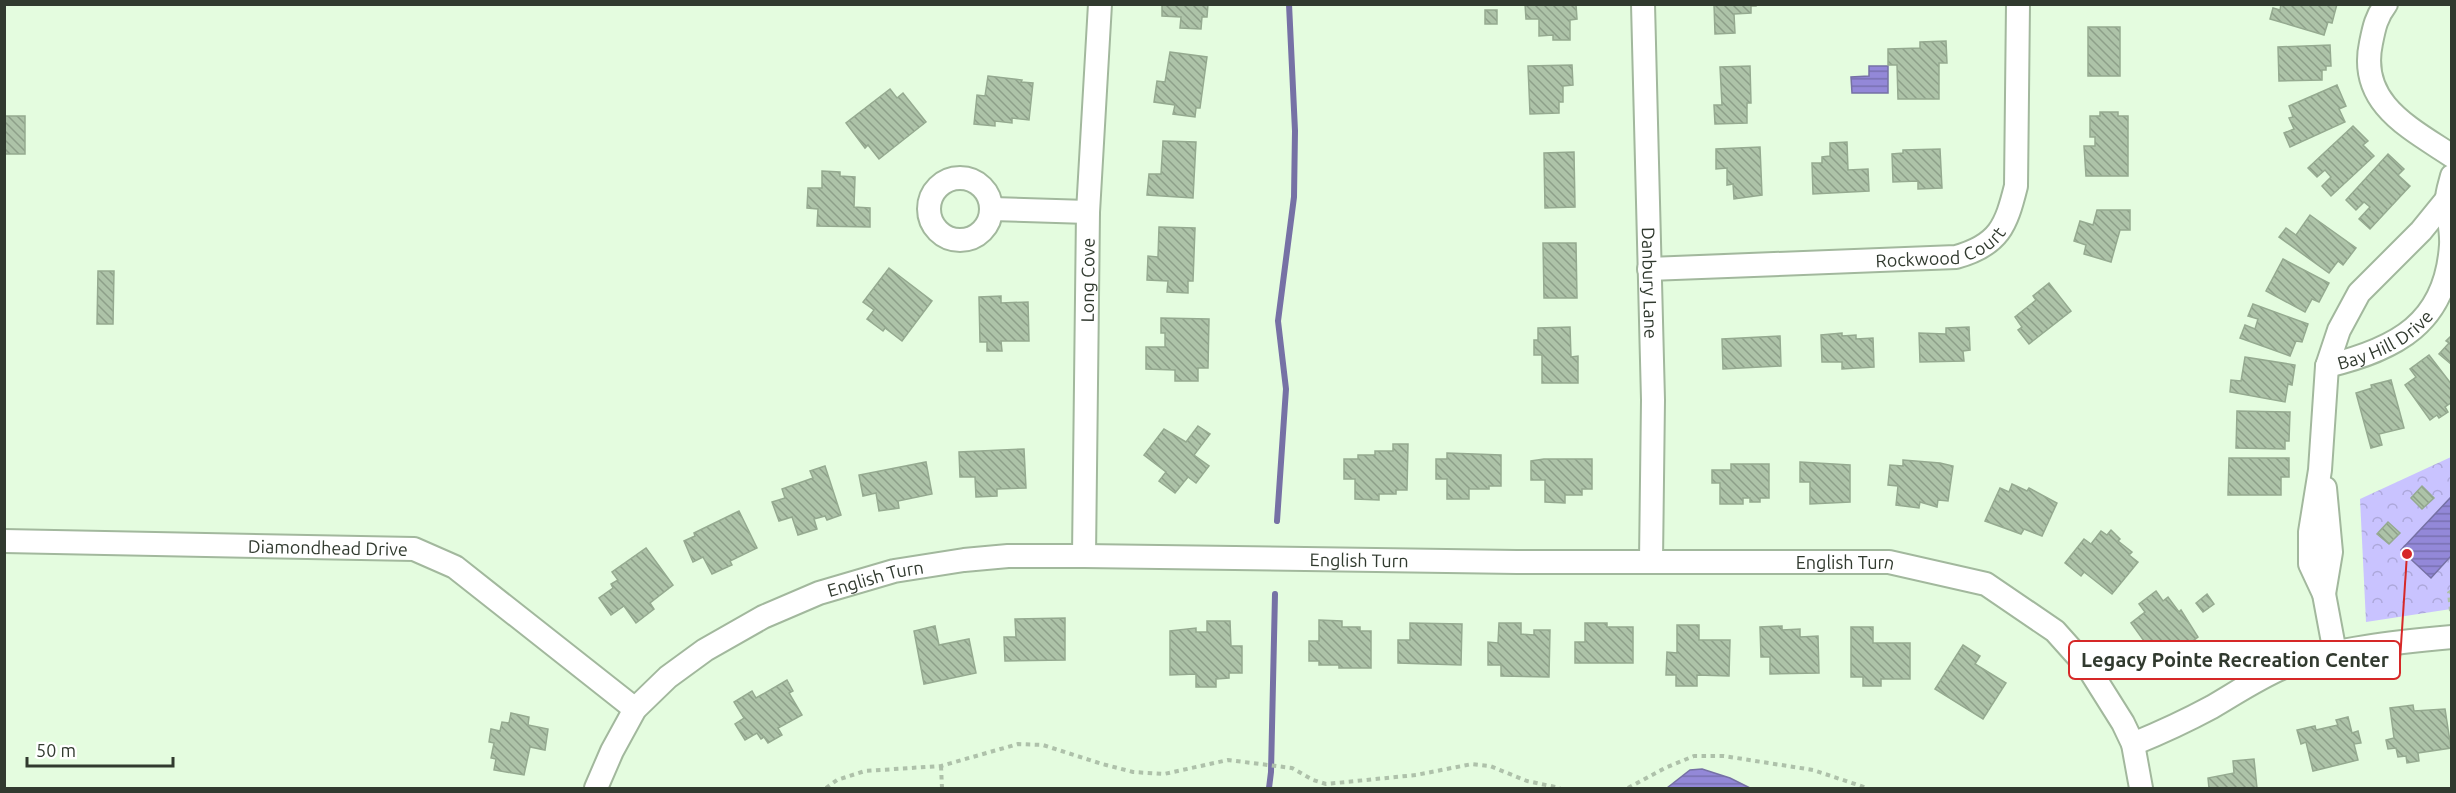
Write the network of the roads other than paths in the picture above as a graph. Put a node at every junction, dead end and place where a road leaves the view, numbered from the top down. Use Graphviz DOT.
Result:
graph roads {
  1 [pos="1100,4"];
  2 [pos="1643,4"];
  3 [pos="2018,4"];
  4 [pos="2386,4"];
  5 [pos="2451,156"];
  6 [pos="2451,176"];
  7 [pos="2447,199"];
  8 [pos="992,209"];
  9 [pos="1088,212"];
  10 [pos="1649,269"];
  11 [pos="2327,366"];
  12 [pos="4,541"];
  13 [pos="1084,556"];
  14 [pos="1651,561"];
  15 [pos="2451,637"];
  16 [pos="2335,653"];
  17 [pos="635,709"];
  18 [pos="2133,744"];
  19 [pos="596,789"];
  20 [pos="2141,789"];
  1 -- 9 [label="street, Long Cove"];
  2 -- 10 [label="street, Danbury Lane"];
  3 -- 10 [label="street, Rockwood Court"];
  4 -- 5 [label="street"];
  6 -- 7 [label="street, Bay Hill Drive"];
  7 -- 11 [label="street, Bay Hill Drive"];
  7 -- 11 [label="street, Bay Hill Drive"];
  8 -- 9 [label="street"];
  9 -- 13 [label="street, Long Cove"];
  10 -- 14 [label="street, Danbury Lane"];
  11 -- 16 [label="street, Bay Hill Drive"];
  12 -- 17 [label="street, Diamondhead Drive"];
  13 -- 14 [label="street, English Turn"];
  13 -- 17 [label="street, English Turn"];
  14 -- 18 [label="street, English Turn"];
  15 -- 16 [label="street"];
  16 -- 18 [label="street"];
  17 -- 19 [label="street, English Turn"];
  18 -- 20 [label="street, English Turn"];
}
